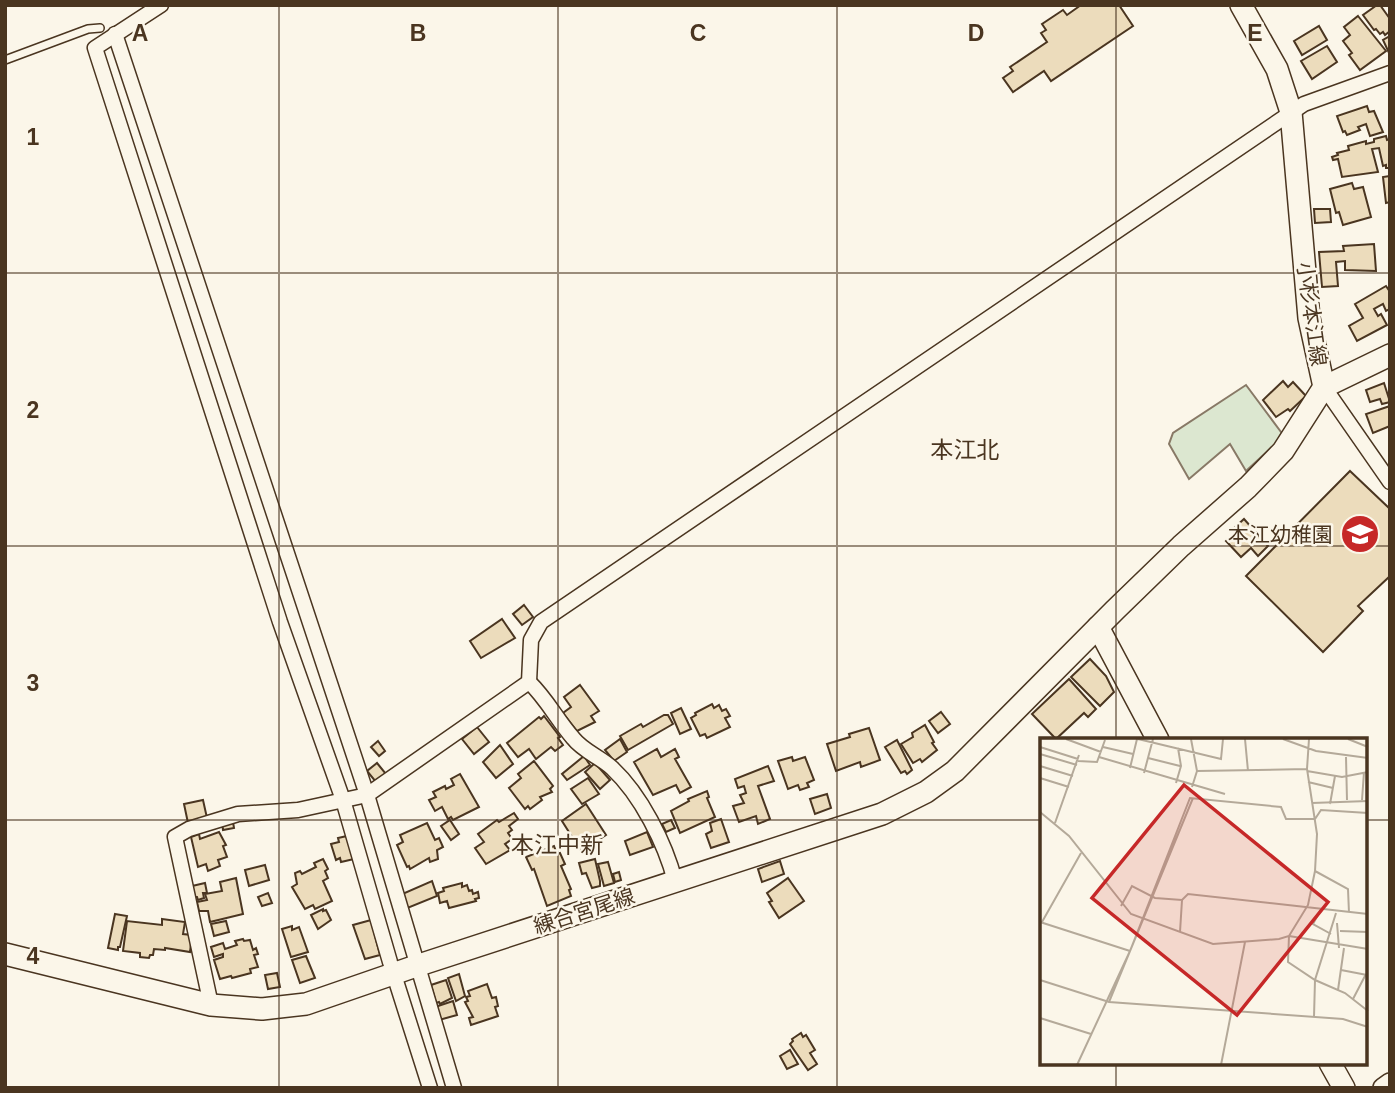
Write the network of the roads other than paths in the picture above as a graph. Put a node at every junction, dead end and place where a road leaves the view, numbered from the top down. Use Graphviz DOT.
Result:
graph roads {
  1 [pos="161,5"];
  2 [pos="1241,5"];
  3 [pos="100,28"];
  4 [pos="115,34"];
  5 [pos="5,60"];
  6 [pos="1389,78"];
  7 [pos="1291,112"];
  8 [pos="1390,355"];
  9 [pos="1324,387"];
  10 [pos="1390,482"];
  11 [pos="1098,627"];
  12 [pos="529,682"];
  13 [pos="1157,738"];
  14 [pos="367,795"];
  15 [pos="343,800"];
  16 [pos="675,881"];
  17 [pos="5,954"];
  18 [pos="416,965"];
  19 [pos="394,974"];
  20 [pos="211,1005"];
  21 [pos="1331,1065"];
  22 [pos="1390,1083"];
  23 [pos="430,1088"];
  24 [pos="454,1088"];
  25 [pos="1343,1088"];
  26 [pos="1383,1088"];
  1 -- 4 [label="street"];
  2 -- 7 [label="main road, 小杉本江線"];
  3 -- 5 [label="lane"];
  4 -- 14 [label="street"];
  4 -- 15 [label="street"];
  6 -- 7 [label="street"];
  7 -- 9 [label="main road, 小杉本江線"];
  7 -- 12 [label="street"];
  8 -- 9 [label="main road"];
  9 -- 10 [label="street"];
  9 -- 11 [label="main road, 小杉本江線"];
  11 -- 13 [label="main road"];
  11 -- 16 [label="main road, 練合宮尾線"];
  12 -- 14 [label="street"];
  12 -- 16 [label="street"];
  14 -- 15 [label="street"];
  14 -- 18 [label="street"];
  15 -- 19 [label="street"];
  15 -- 20 [label="street"];
  16 -- 18 [label="main road, 練合宮尾線"];
  17 -- 20 [label="main road, 練合宮尾線"];
  18 -- 19 [label="main road, 練合宮尾線"];
  18 -- 24 [label="street"];
  19 -- 20 [label="main road, 練合宮尾線"];
  19 -- 23 [label="street"];
  21 -- 25 [label="main road"];
  22 -- 26 [label="street"];
}
